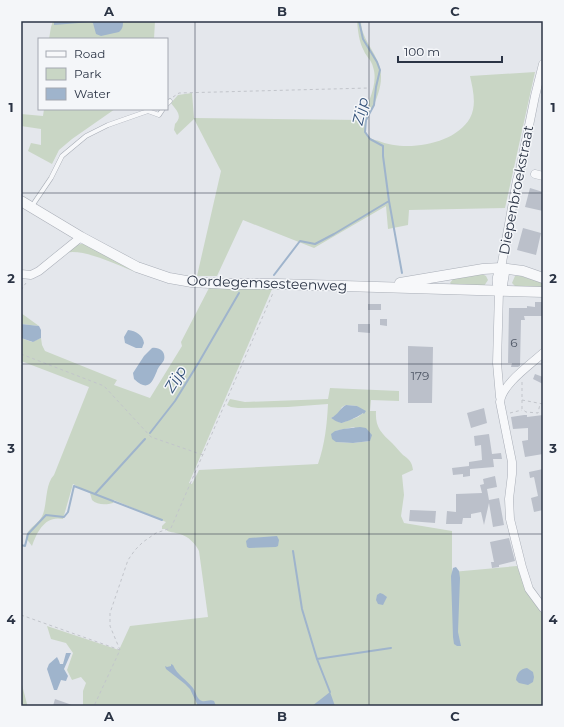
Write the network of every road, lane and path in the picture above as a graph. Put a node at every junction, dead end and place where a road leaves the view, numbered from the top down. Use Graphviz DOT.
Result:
graph roads {
  1 [pos="543,64"];
  2 [pos="369,88"];
  3 [pos="168,102"];
  4 [pos="163,110"];
  5 [pos="21,201"];
  6 [pos="32,207"];
  7 [pos="81,237"];
  8 [pos="501,268"];
  9 [pos="21,274"];
  10 [pos="543,278"];
  11 [pos="277,284"];
  12 [pos="367,287"];
  13 [pos="498,291"];
  14 [pos="543,292"];
  15 [pos="543,353"];
  16 [pos="21,354"];
  17 [pos="520,375"];
  18 [pos="500,397"];
  19 [pos="522,400"];
  20 [pos="540,404"];
  21 [pos="543,404"];
  22 [pos="523,410"];
  23 [pos="502,415"];
  24 [pos="204,456"];
  25 [pos="543,608"];
  26 [pos="21,615"];
  27 [pos="120,650"];
  28 [pos="94,706"];
  1 -- 8 [label="street, Diepenbroekstraat"];
  2 -- 3 [label="path"];
  4 -- 6 [label="lane"];
  5 -- 6 [label="street, Oordegemsesteenweg"];
  6 -- 7 [label="street, Oordegemsesteenweg"];
  7 -- 9 [label="street"];
  7 -- 11 [label="street, Oordegemsesteenweg"];
  8 -- 10 [label="street, Oordegemsesteenweg"];
  8 -- 12 [label="street, Oordegemsesteenweg"];
  8 -- 13 [label="street, Diepenbroekstraat"];
  11 -- 12 [label="street, Oordegemsesteenweg"];
  11 -- 24 [label="path"];
  12 -- 13 [label="street, Oordegemsesteenweg"];
  13 -- 14 [label="street, Oordegemsesteenweg"];
  13 -- 18 [label="street, Diepenbroekstraat"];
  15 -- 17 [label="street"];
  16 -- 24 [label="path"];
  17 -- 18 [label="street"];
  17 -- 19 [label="path"];
  18 -- 23 [label="street, Diepenbroekstraat"];
  19 -- 20 [label="path"];
  19 -- 22 [label="path"];
  20 -- 21 [label="path"];
  20 -- 22 [label="path"];
  22 -- 23 [label="path"];
  23 -- 25 [label="street, Diepenbroekstraat"];
  24 -- 27 [label="path"];
  26 -- 27 [label="path"];
  27 -- 28 [label="path"];
}
